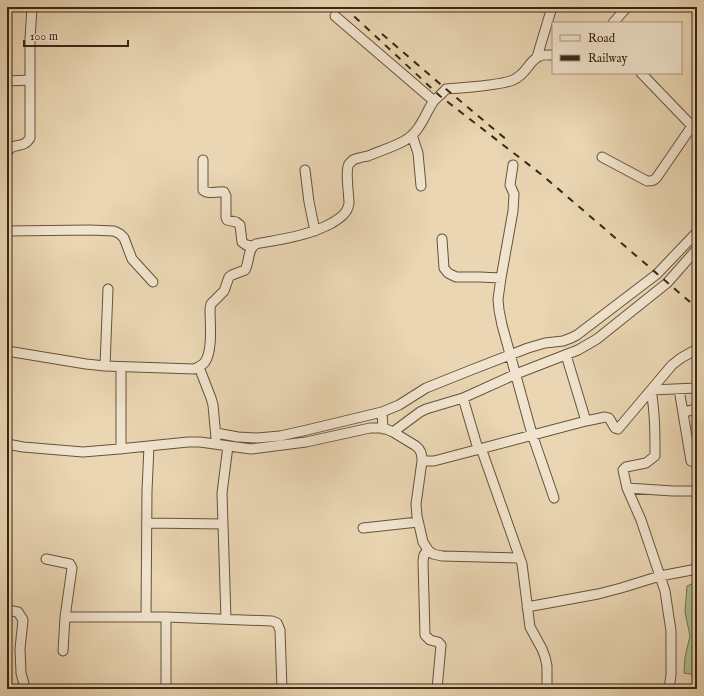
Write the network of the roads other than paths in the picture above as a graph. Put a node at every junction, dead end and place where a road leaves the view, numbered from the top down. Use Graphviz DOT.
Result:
graph roads {
  1 [pos="32,7"];
  2 [pos="552,7"];
  3 [pos="627,7"];
  4 [pos="335,16"];
  5 [pos="614,22"];
  6 [pos="552,55"];
  7 [pos="537,57"];
  8 [pos="641,74"];
  9 [pos="30,80"];
  10 [pos="7,81"];
  11 [pos="434,101"];
  12 [pos="694,123"];
  13 [pos="412,136"];
  14 [pos="7,153"];
  15 [pos="602,157"];
  16 [pos="203,160"];
  17 [pos="513,165"];
  18 [pos="305,170"];
  19 [pos="421,186"];
  20 [pos="7,231"];
  21 [pos="315,231"];
  22 [pos="697,232"];
  23 [pos="442,239"];
  24 [pos="253,246"];
  25 [pos="697,249"];
  26 [pos="501,278"];
  27 [pos="153,282"];
  28 [pos="108,290"];
  29 [pos="697,349"];
  30 [pos="7,351"];
  31 [pos="566,355"];
  32 [pos="513,364"];
  33 [pos="105,366"];
  34 [pos="121,367"];
  35 [pos="199,367"];
  36 [pos="697,388"];
  37 [pos="679,389"];
  38 [pos="651,390"];
  39 [pos="463,398"];
  40 [pos="697,409"];
  41 [pos="683,412"];
  42 [pos="383,419"];
  43 [pos="586,421"];
  44 [pos="393,432"];
  45 [pos="216,433"];
  46 [pos="532,434"];
  47 [pos="7,444"];
  48 [pos="217,444"];
  49 [pos="149,446"];
  50 [pos="228,446"];
  51 [pos="121,449"];
  52 [pos="479,449"];
  53 [pos="422,460"];
  54 [pos="692,461"];
  55 [pos="627,488"];
  56 [pos="697,491"];
  57 [pos="554,498"];
  58 [pos="418,522"];
  59 [pos="146,523"];
  60 [pos="223,524"];
  61 [pos="363,528"];
  62 [pos="428,550"];
  63 [pos="520,558"];
  64 [pos="46,559"];
  65 [pos="697,569"];
  66 [pos="660,576"];
  67 [pos="527,607"];
  68 [pos="7,610"];
  69 [pos="65,617"];
  70 [pos="146,617"];
  71 [pos="166,617"];
  72 [pos="226,620"];
  73 [pos="63,651"];
  74 [pos="24,689"];
  75 [pos="166,689"];
  76 [pos="282,689"];
  77 [pos="437,689"];
  78 [pos="547,689"];
  79 [pos="669,689"];
  1 -- 9 [label="street"];
  2 -- 7 [label="street"];
  3 -- 5 [label="street"];
  4 -- 11 [label="street"];
  6 -- 7 [label="street"];
  7 -- 11 [label="street"];
  8 -- 12 [label="street"];
  9 -- 10 [label="street"];
  9 -- 14 [label="street"];
  11 -- 13 [label="street"];
  12 -- 15 [label="street"];
  13 -- 19 [label="street"];
  13 -- 21 [label="street"];
  16 -- 24 [label="street"];
  17 -- 26 [label="street"];
  18 -- 21 [label="street"];
  20 -- 27 [label="street"];
  21 -- 24 [label="street"];
  22 -- 32 [label="street"];
  23 -- 26 [label="street"];
  24 -- 35 [label="street"];
  25 -- 31 [label="street"];
  26 -- 32 [label="street"];
  28 -- 33 [label="street"];
  29 -- 38 [label="street"];
  30 -- 33 [label="street"];
  31 -- 32 [label="street"];
  31 -- 43 [label="street"];
  32 -- 39 [label="street"];
  32 -- 42 [label="street"];
  32 -- 46 [label="street"];
  33 -- 34 [label="street"];
  34 -- 35 [label="street"];
  34 -- 51 [label="street"];
  35 -- 45 [label="street"];
  36 -- 37 [label="street"];
  37 -- 38 [label="street"];
  37 -- 41 [label="street"];
  38 -- 43 [label="street"];
  38 -- 55 [label="street"];
  39 -- 44 [label="street"];
  39 -- 52 [label="street"];
  40 -- 41 [label="street"];
  41 -- 54 [label="street"];
  42 -- 44 [label="street"];
  42 -- 45 [label="street"];
  42 -- 50 [label="street"];
  43 -- 46 [label="street"];
  44 -- 53 [label="street"];
  45 -- 48 [label="street"];
  46 -- 52 [label="street"];
  46 -- 57 [label="street"];
  47 -- 51 [label="street"];
  48 -- 49 [label="street"];
  48 -- 50 [label="street"];
  49 -- 51 [label="street"];
  49 -- 59 [label="street"];
  50 -- 60 [label="street"];
  52 -- 53 [label="street"];
  52 -- 63 [label="street"];
  53 -- 58 [label="street"];
  55 -- 56 [label="street"];
  55 -- 66 [label="street"];
  58 -- 61 [label="street"];
  58 -- 62 [label="street"];
  59 -- 60 [label="street"];
  59 -- 70 [label="street"];
  60 -- 72 [label="street"];
  62 -- 63 [label="street"];
  62 -- 77 [label="street"];
  63 -- 67 [label="street"];
  64 -- 69 [label="street"];
  65 -- 66 [label="street"];
  66 -- 67 [label="street"];
  66 -- 79 [label="street"];
  67 -- 78 [label="street"];
  68 -- 74 [label="street"];
  69 -- 70 [label="street"];
  69 -- 73 [label="street"];
  70 -- 71 [label="street"];
  71 -- 72 [label="street"];
  71 -- 75 [label="street"];
  72 -- 76 [label="street"];
}
